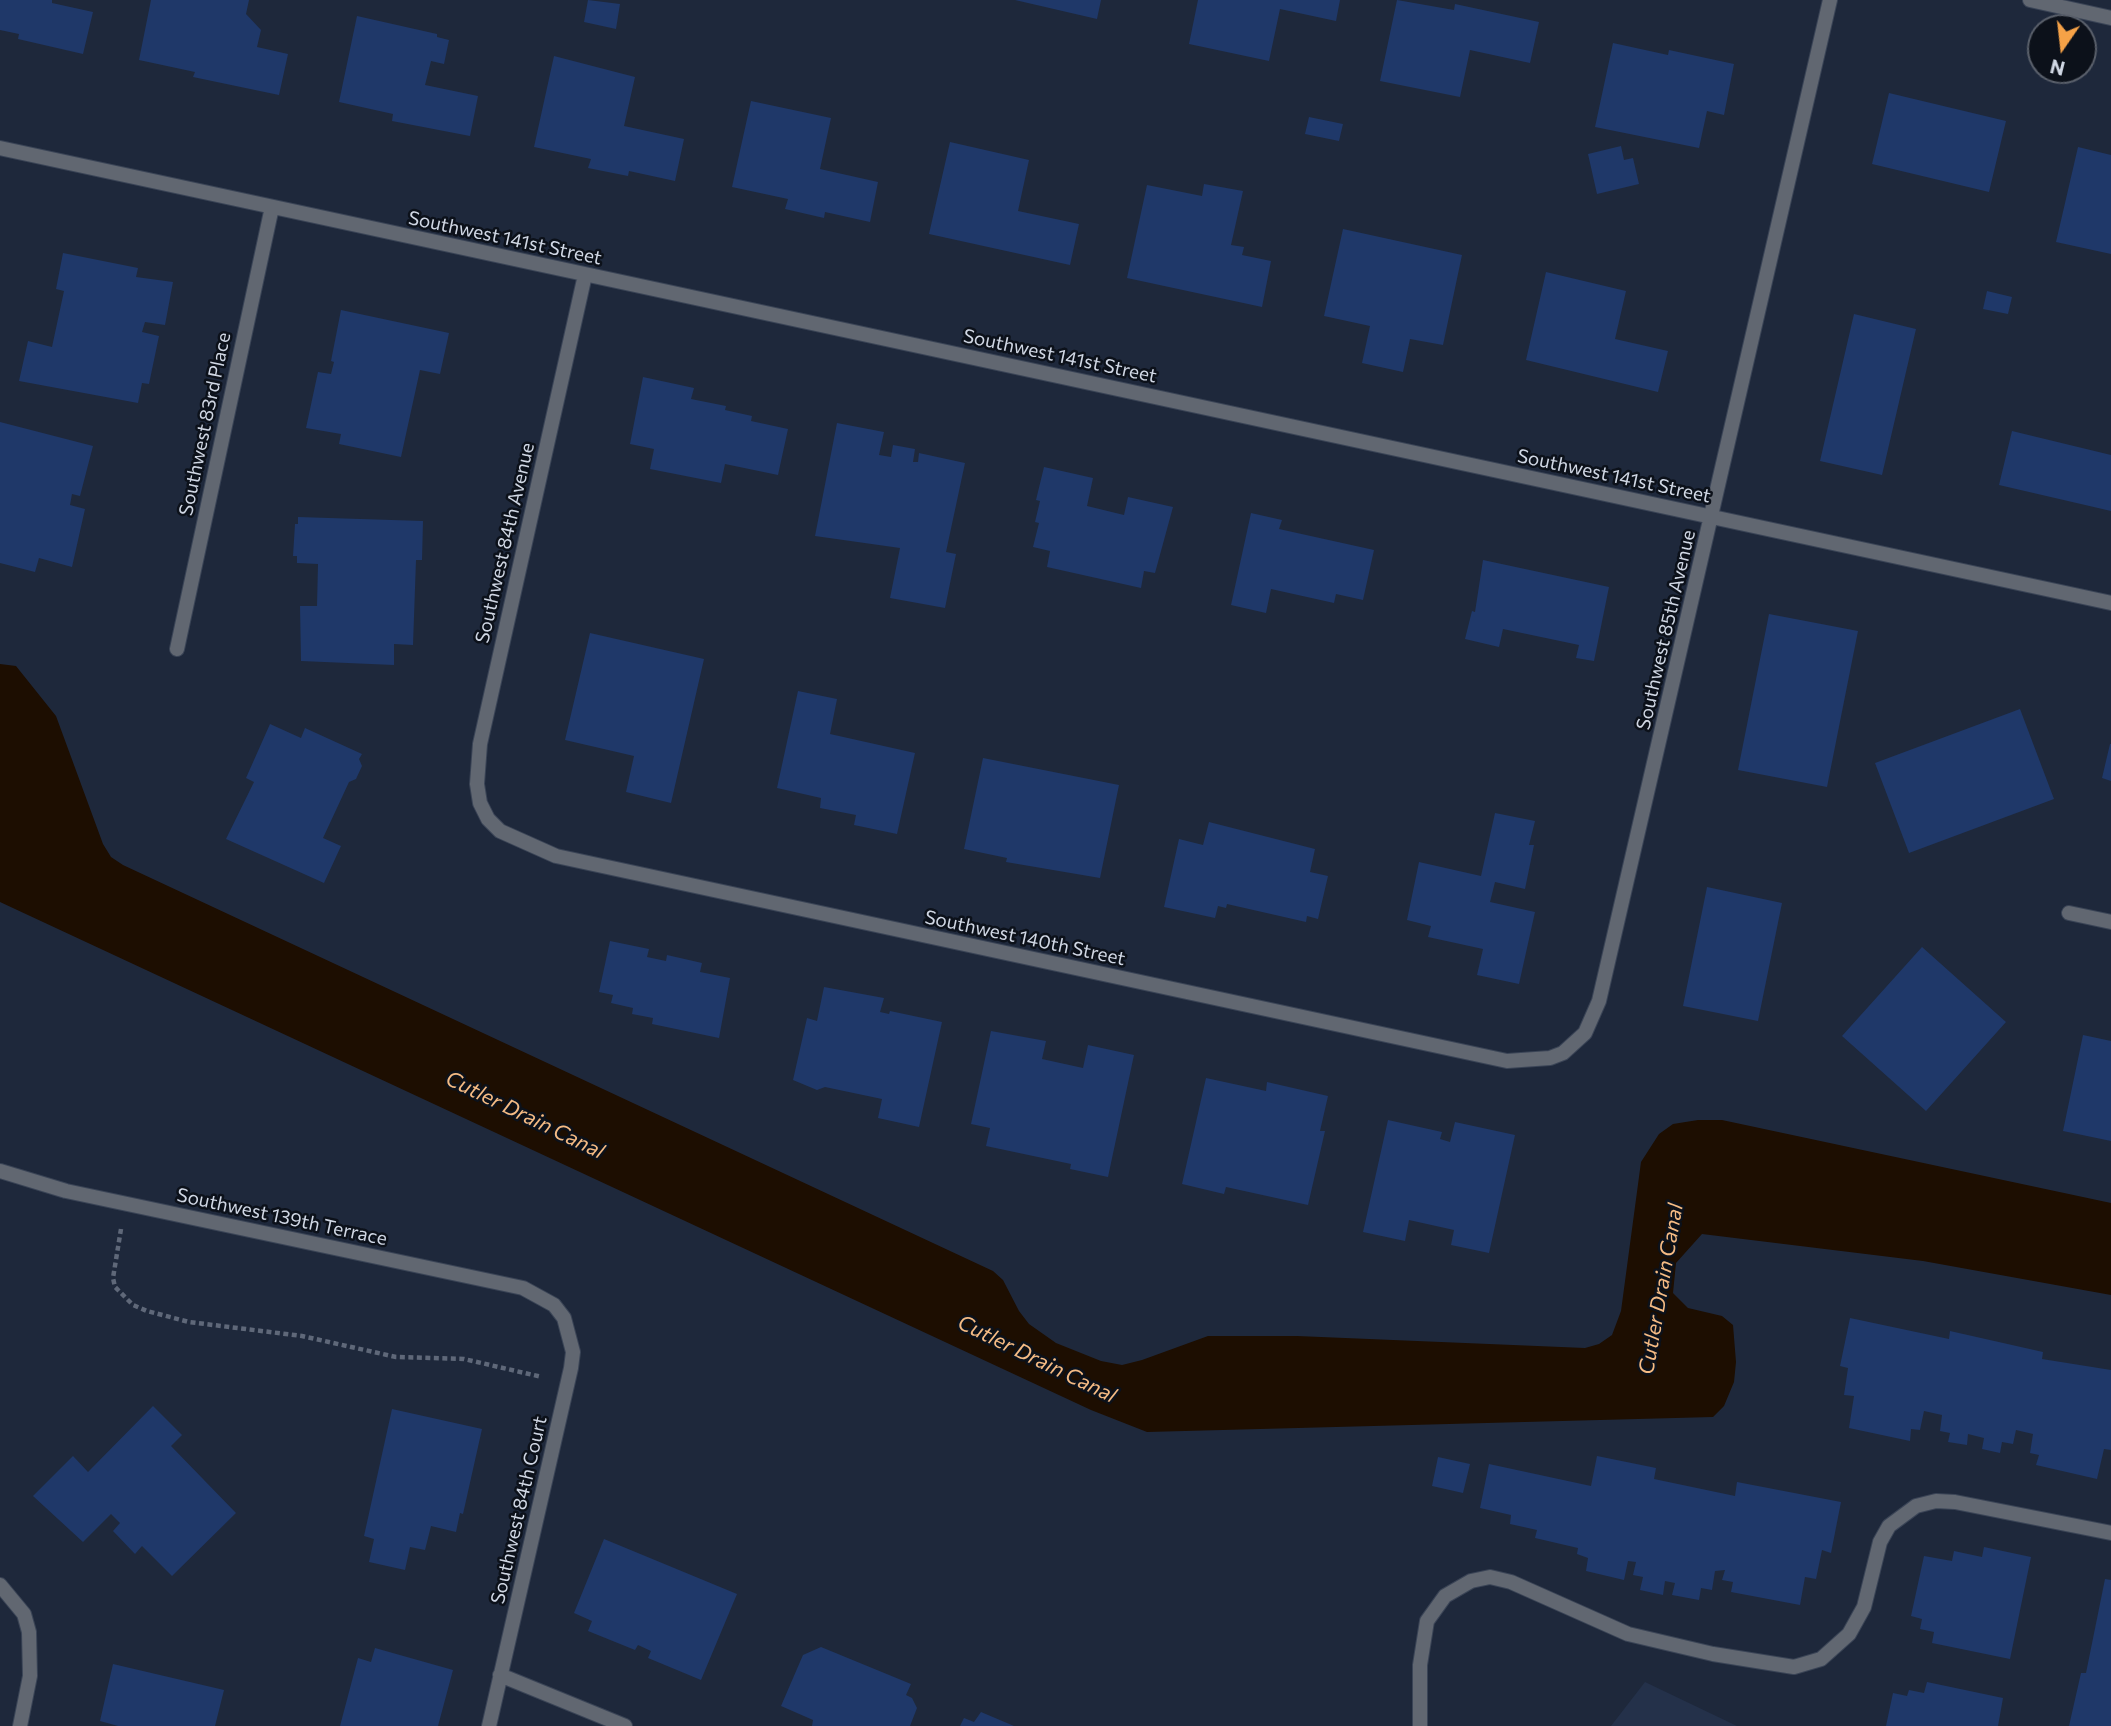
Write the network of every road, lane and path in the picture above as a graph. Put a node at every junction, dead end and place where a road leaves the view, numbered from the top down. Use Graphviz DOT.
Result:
graph roads {
  1 [pos="1830,0"];
  2 [pos="2030,0"];
  3 [pos="2111,18"];
  4 [pos="0,148"];
  5 [pos="272,207"];
  6 [pos="585,275"];
  7 [pos="1713,517"];
  8 [pos="2111,603"];
  9 [pos="177,649"];
  10 [pos="488,819"];
  11 [pos="2069,913"];
  12 [pos="2111,922"];
  13 [pos="1563,1053"];
  14 [pos="0,1171"];
  15 [pos="123,1220"];
  16 [pos="554,1306"];
  17 [pos="551,1378"];
  18 [pos="2111,1533"];
  19 [pos="0,1585"];
  20 [pos="500,1675"];
  21 [pos="20,1726"];
  22 [pos="489,1726"];
  23 [pos="625,1726"];
  24 [pos="1420,1726"];
  1 -- 7 [label="street, Southwest 85th Avenue"];
  2 -- 3 [label="street"];
  4 -- 5 [label="street, Southwest 141st Street"];
  5 -- 6 [label="street, Southwest 141st Street"];
  5 -- 9 [label="street, Southwest 83rd Place"];
  6 -- 7 [label="street, Southwest 141st Street"];
  6 -- 10 [label="street, Southwest 84th Avenue"];
  7 -- 8 [label="street, Southwest 141st Street"];
  7 -- 13 [label="street, Southwest 85th Avenue"];
  10 -- 13 [label="street, Southwest 140th Street"];
  11 -- 12 [label="street"];
  14 -- 16 [label="street, Southwest 139th Terrace"];
  15 -- 17 [label="path"];
  16 -- 20 [label="street, Southwest 84th Court"];
  18 -- 24 [label="street"];
  19 -- 21 [label="street"];
  20 -- 22 [label="street, Southwest 84th Court"];
  20 -- 23 [label="street"];
}
